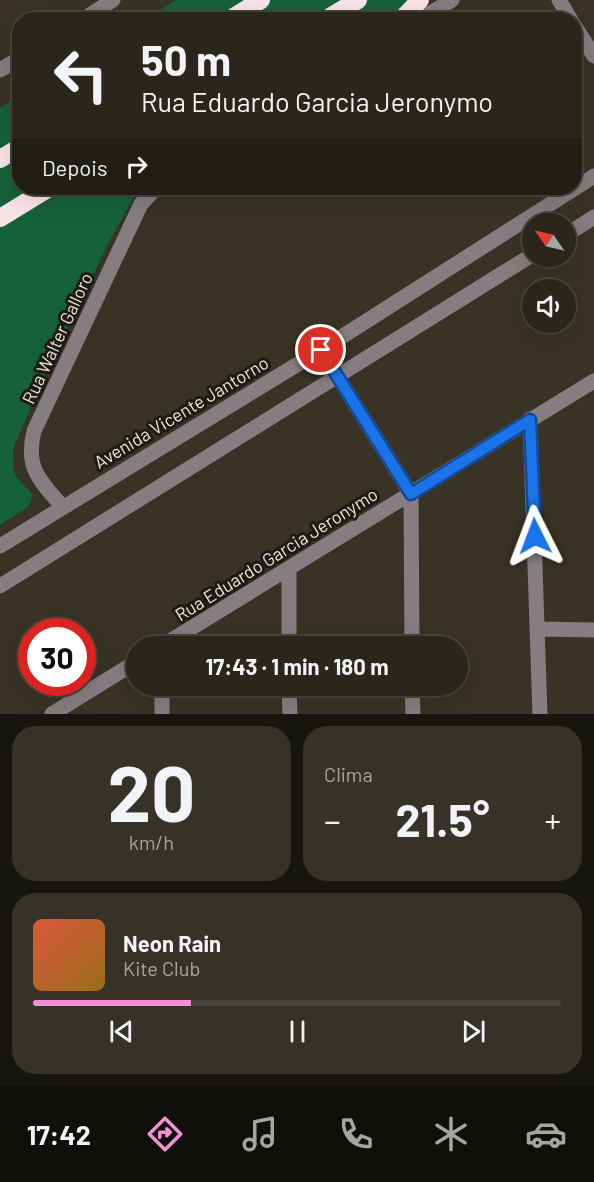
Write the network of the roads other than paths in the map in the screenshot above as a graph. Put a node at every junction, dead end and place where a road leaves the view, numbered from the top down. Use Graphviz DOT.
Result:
graph roads {
  1 [pos="113,0"];
  2 [pos="261,0"];
  3 [pos="358,0"];
  4 [pos="420,0"];
  5 [pos="452,0"];
  6 [pos="94,12"];
  7 [pos="242,12"];
  8 [pos="339,12"];
  9 [pos="409,12"];
  10 [pos="432,12"];
  11 [pos="582,37"];
  12 [pos="594,56"];
  13 [pos="38,195"];
  14 [pos="149,195"];
  15 [pos="564,195"];
  16 [pos="594,217"];
  17 [pos="0,218"];
  18 [pos="576,229"];
  19 [pos="522,261"];
  20 [pos="321,350"];
  21 [pos="338,378"];
  22 [pos="594,381"];
  23 [pos="530,420"];
  24 [pos="411,494"];
  25 [pos="62,506"];
  26 [pos="0,546"];
  27 [pos="289,568"];
  28 [pos="0,586"];
  29 [pos="539,629"];
  30 [pos="594,630"];
  31 [pos="178,636"];
  32 [pos="289,636"];
  33 [pos="412,636"];
  34 [pos="126,668"];
  35 [pos="162,696"];
  36 [pos="290,696"];
  37 [pos="412,696"];
  38 [pos="52,714"];
  39 [pos="162,714"];
  40 [pos="290,714"];
  41 [pos="413,714"];
  42 [pos="540,714"];
  1 -- 6 [label="street"];
  2 -- 7 [label="highway"];
  3 -- 8 [label="highway"];
  4 -- 9 [label="highway"];
  5 -- 10 [label="street"];
  11 -- 12 [label="street"];
  13 -- 17 [label="highway"];
  14 -- 25 [label="street, Rua Walter Galloro"];
  15 -- 20 [label="street, Avenida Vicente Jantorno"];
  16 -- 18 [label="street"];
  19 -- 21 [label="street"];
  20 -- 21 [label="street"];
  20 -- 25 [label="street, Avenida Vicente Jantorno"];
  21 -- 24 [label="street"];
  21 -- 28 [label="street"];
  22 -- 23 [label="street, Rua Eduardo Garcia Jeronymo"];
  23 -- 24 [label="street, Rua Eduardo Garcia Jeronymo"];
  23 -- 29 [label="street"];
  24 -- 27 [label="street, Rua Eduardo Garcia Jeronymo"];
  24 -- 33 [label="street"];
  25 -- 26 [label="street, Avenida Vicente Jantorno"];
  27 -- 31 [label="street, Rua Eduardo Garcia Jeronymo"];
  27 -- 32 [label="street"];
  29 -- 30 [label="street"];
  29 -- 42 [label="street"];
  34 -- 38 [label="street"];
  35 -- 39 [label="street"];
  36 -- 40 [label="street"];
  37 -- 41 [label="street"];
}
